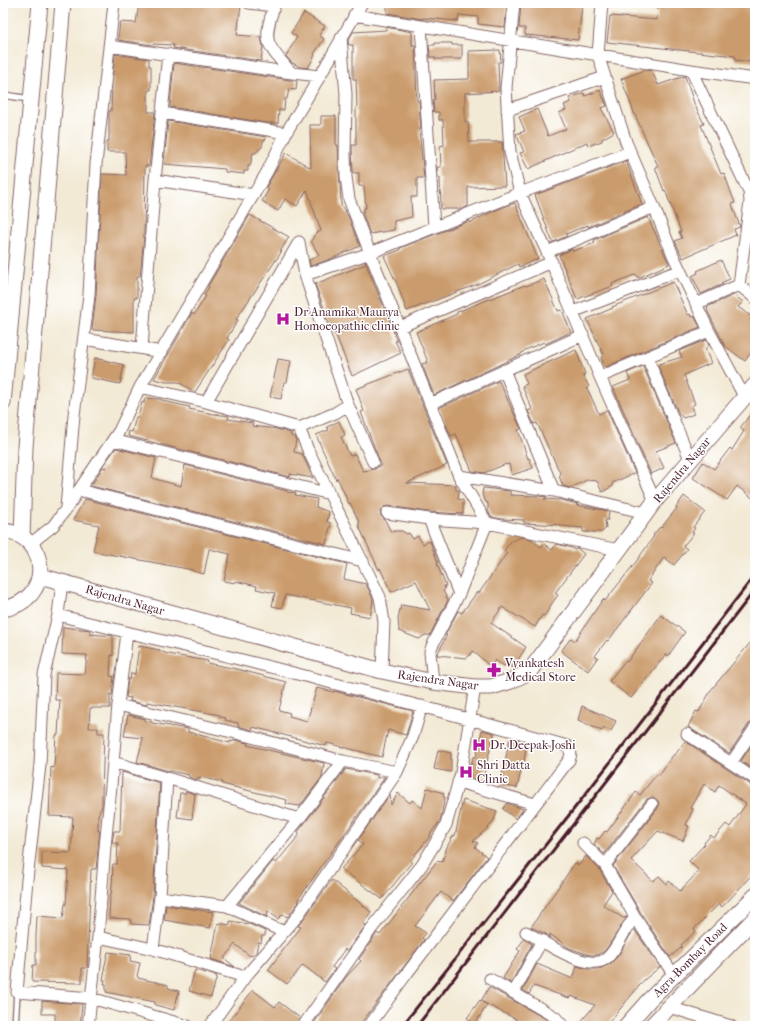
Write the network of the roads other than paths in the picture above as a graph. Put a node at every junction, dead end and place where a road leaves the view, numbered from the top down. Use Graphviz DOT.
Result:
graph roads {
  1 [pos="40,3"];
  2 [pos="63,3"];
  3 [pos="114,3"];
  4 [pos="249,3"];
  5 [pos="362,3"];
  6 [pos="514,3"];
  7 [pos="602,3"];
  8 [pos="274,5"];
  9 [pos="354,15"];
  10 [pos="421,26"];
  11 [pos="341,38"];
  12 [pos="510,41"];
  13 [pos="109,46"];
  14 [pos="168,54"];
  15 [pos="598,55"];
  16 [pos="691,70"];
  17 [pos="292,73"];
  18 [pos="320,76"];
  19 [pos="605,77"];
  20 [pos="755,79"];
  21 [pos="3,95"];
  22 [pos="31,99"];
  23 [pos="508,110"];
  24 [pos="162,112"];
  25 [pos="286,133"];
  26 [pos="630,152"];
  27 [pos="155,180"];
  28 [pos="520,193"];
  29 [pos="254,195"];
  30 [pos="753,198"];
  31 [pos="654,207"];
  32 [pos="434,227"];
  33 [pos="370,253"];
  34 [pos="550,257"];
  35 [pos="680,270"];
  36 [pos="305,275"];
  37 [pos="739,285"];
  38 [pos="755,298"];
  39 [pos="696,304"];
  40 [pos="573,312"];
  41 [pos="400,327"];
  42 [pos="709,331"];
  43 [pos="583,335"];
  44 [pos="84,339"];
  45 [pos="142,348"];
  46 [pos="162,352"];
  47 [pos="647,357"];
  48 [pos="504,370"];
  49 [pos="4,373"];
  50 [pos="600,377"];
  51 [pos="755,385"];
  52 [pos="140,387"];
  53 [pos="745,398"];
  54 [pos="206,402"];
  55 [pos="3,404"];
  56 [pos="430,404"];
  57 [pos="348,405"];
  58 [pos="299,428"];
  59 [pos="113,440"];
  60 [pos="690,459"];
  61 [pos="373,462"];
  62 [pos="459,476"];
  63 [pos="79,490"];
  64 [pos="554,491"];
  65 [pos="330,494"];
  66 [pos="651,507"];
  67 [pos="66,509"];
  68 [pos="387,513"];
  69 [pos="430,519"];
  70 [pos="487,523"];
  71 [pos="3,531"];
  72 [pos="26,540"];
  73 [pos="619,550"];
  74 [pos="363,561"];
  75 [pos="40,576"];
  76 [pos="62,582"];
  77 [pos="459,594"];
  78 [pos="3,609"];
  79 [pos="58,615"];
  80 [pos="127,633"];
  81 [pos="382,671"];
  82 [pos="433,682"];
  83 [pos="476,687"];
  84 [pos="118,705"];
  85 [pos="422,706"];
  86 [pos="470,718"];
  87 [pos="755,728"];
  88 [pos="687,734"];
  89 [pos="343,761"];
  90 [pos="113,762"];
  91 [pos="731,763"];
  92 [pos="397,772"];
  93 [pos="167,778"];
  94 [pos="755,779"];
  95 [pos="458,782"];
  96 [pos="535,804"];
  97 [pos="652,804"];
  98 [pos="299,819"];
  99 [pos="583,843"];
  100 [pos="605,865"];
  101 [pos="755,896"];
  102 [pos="160,897"];
  103 [pos="227,906"];
  104 [pos="635,918"];
  105 [pos="754,919"];
  106 [pos="284,932"];
  107 [pos="526,932"];
  108 [pos="98,937"];
  109 [pos="542,940"];
  110 [pos="153,949"];
  111 [pos="674,975"];
  112 [pos="245,977"];
  113 [pos="490,979"];
  114 [pos="17,992"];
  115 [pos="514,992"];
  116 [pos="90,998"];
  117 [pos="669,1007"];
  118 [pos="15,1026"];
  119 [pos="88,1026"];
  120 [pos="188,1026"];
  121 [pos="210,1026"];
  122 [pos="303,1026"];
  123 [pos="369,1026"];
  124 [pos="563,1026"];
  125 [pos="626,1026"];
  126 [pos="651,1026"];
  127 [pos="731,1026"];
  1 -- 22 [label="main road"];
  2 -- 72 [label="main road"];
  3 -- 13 [label="street"];
  4 -- 8 [label="street"];
  5 -- 9 [label="street"];
  6 -- 12 [label="street"];
  7 -- 15 [label="street"];
  8 -- 17 [label="street"];
  9 -- 10 [label="street"];
  9 -- 11 [label="street"];
  10 -- 12 [label="street"];
  10 -- 32 [label="street"];
  11 -- 18 [label="street"];
  11 -- 33 [label="street"];
  12 -- 15 [label="street"];
  12 -- 23 [label="street"];
  13 -- 14 [label="street"];
  13 -- 44 [label="street"];
  14 -- 17 [label="street"];
  14 -- 24 [label="street"];
  15 -- 16 [label="street"];
  15 -- 19 [label="street"];
  16 -- 20 [label="street"];
  16 -- 30 [label="street"];
  17 -- 18 [label="street"];
  18 -- 25 [label="street"];
  19 -- 23 [label="street"];
  19 -- 26 [label="street"];
  21 -- 22 [label="lane"];
  22 -- 49 [label="main road"];
  23 -- 28 [label="street"];
  24 -- 25 [label="street"];
  24 -- 27 [label="street"];
  25 -- 29 [label="street"];
  26 -- 28 [label="street"];
  26 -- 31 [label="street"];
  27 -- 29 [label="street"];
  27 -- 45 [label="street"];
  28 -- 32 [label="street"];
  28 -- 34 [label="street"];
  29 -- 46 [label="street"];
  30 -- 37 [label="street"];
  31 -- 34 [label="street"];
  31 -- 35 [label="street"];
  32 -- 33 [label="street"];
  33 -- 36 [label="street"];
  33 -- 41 [label="street"];
  34 -- 40 [label="street"];
  34 -- 41 [label="street"];
  35 -- 39 [label="street"];
  35 -- 40 [label="street"];
  36 -- 54 [label="street"];
  36 -- 57 [label="street"];
  37 -- 38 [label="street"];
  37 -- 39 [label="street"];
  39 -- 42 [label="street"];
  40 -- 43 [label="street"];
  41 -- 56 [label="street"];
  42 -- 47 [label="street"];
  42 -- 53 [label="street"];
  43 -- 48 [label="street"];
  43 -- 50 [label="street"];
  44 -- 45 [label="street"];
  44 -- 67 [label="street"];
  45 -- 46 [label="street"];
  46 -- 52 [label="street"];
  47 -- 50 [label="street"];
  47 -- 60 [label="street"];
  48 -- 56 [label="street"];
  48 -- 64 [label="street"];
  49 -- 55 [label="main road"];
  50 -- 66 [label="street"];
  51 -- 53 [label="main road, Rajendra Nagar"];
  52 -- 54 [label="street"];
  52 -- 59 [label="street"];
  53 -- 60 [label="main road, Rajendra Nagar"];
  54 -- 58 [label="street"];
  56 -- 62 [label="street"];
  57 -- 58 [label="street"];
  57 -- 61 [label="street"];
  58 -- 65 [label="street"];
  59 -- 63 [label="street"];
  59 -- 65 [label="street"];
  60 -- 66 [label="main road, Rajendra Nagar"];
  62 -- 64 [label="street"];
  62 -- 70 [label="street"];
  63 -- 67 [label="street"];
  63 -- 74 [label="street"];
  64 -- 66 [label="street"];
  65 -- 74 [label="street"];
  66 -- 73 [label="main road, Rajendra Nagar"];
  67 -- 72 [label="street"];
  68 -- 69 [label="street"];
  69 -- 70 [label="street"];
  69 -- 77 [label="street"];
  70 -- 73 [label="street"];
  70 -- 77 [label="street"];
  71 -- 72 [label="main road"];
  72 -- 75 [label="main road"];
  73 -- 83 [label="main road, Rajendra Nagar"];
  74 -- 81 [label="street"];
  75 -- 76 [label="main road, Rajendra Nagar"];
  75 -- 78 [label="main road"];
  76 -- 79 [label="street"];
  76 -- 81 [label="main road, Rajendra Nagar"];
  77 -- 82 [label="street"];
  79 -- 80 [label="street"];
  79 -- 114 [label="street"];
  80 -- 84 [label="street"];
  80 -- 85 [label="street"];
  81 -- 82 [label="main road, Rajendra Nagar"];
  82 -- 83 [label="main road, Rajendra Nagar"];
  83 -- 86 [label="street"];
  84 -- 89 [label="street"];
  84 -- 90 [label="street"];
  85 -- 86 [label="street"];
  85 -- 92 [label="street"];
  86 -- 95 [label="street"];
  86 -- 96 [label="street"];
  87 -- 91 [label="street"];
  88 -- 91 [label="street"];
  89 -- 92 [label="street"];
  89 -- 98 [label="street"];
  90 -- 93 [label="street"];
  90 -- 108 [label="street"];
  91 -- 94 [label="street"];
  92 -- 106 [label="street"];
  93 -- 98 [label="street"];
  93 -- 102 [label="street"];
  95 -- 96 [label="street"];
  95 -- 122 [label="street"];
  96 -- 123 [label="street"];
  97 -- 100 [label="street"];
  98 -- 103 [label="street"];
  99 -- 100 [label="street"];
  100 -- 104 [label="street"];
  101 -- 111 [label="main road, Agra-Bombay Road"];
  102 -- 103 [label="street"];
  102 -- 110 [label="street"];
  103 -- 106 [label="street"];
  104 -- 109 [label="street"];
  104 -- 111 [label="street"];
  105 -- 117 [label="main road, Agra-Bombay Road"];
  106 -- 112 [label="street"];
  107 -- 109 [label="street"];
  108 -- 110 [label="street"];
  108 -- 116 [label="street"];
  109 -- 115 [label="street"];
  110 -- 112 [label="street"];
  111 -- 125 [label="main road, Agra-Bombay Road"];
  112 -- 121 [label="street"];
  113 -- 115 [label="street"];
  114 -- 116 [label="street"];
  114 -- 118 [label="lane"];
  115 -- 124 [label="street"];
  116 -- 119 [label="street"];
  116 -- 120 [label="street"];
  117 -- 126 [label="main road, Agra-Bombay Road"];
  117 -- 127 [label="street"];
}
